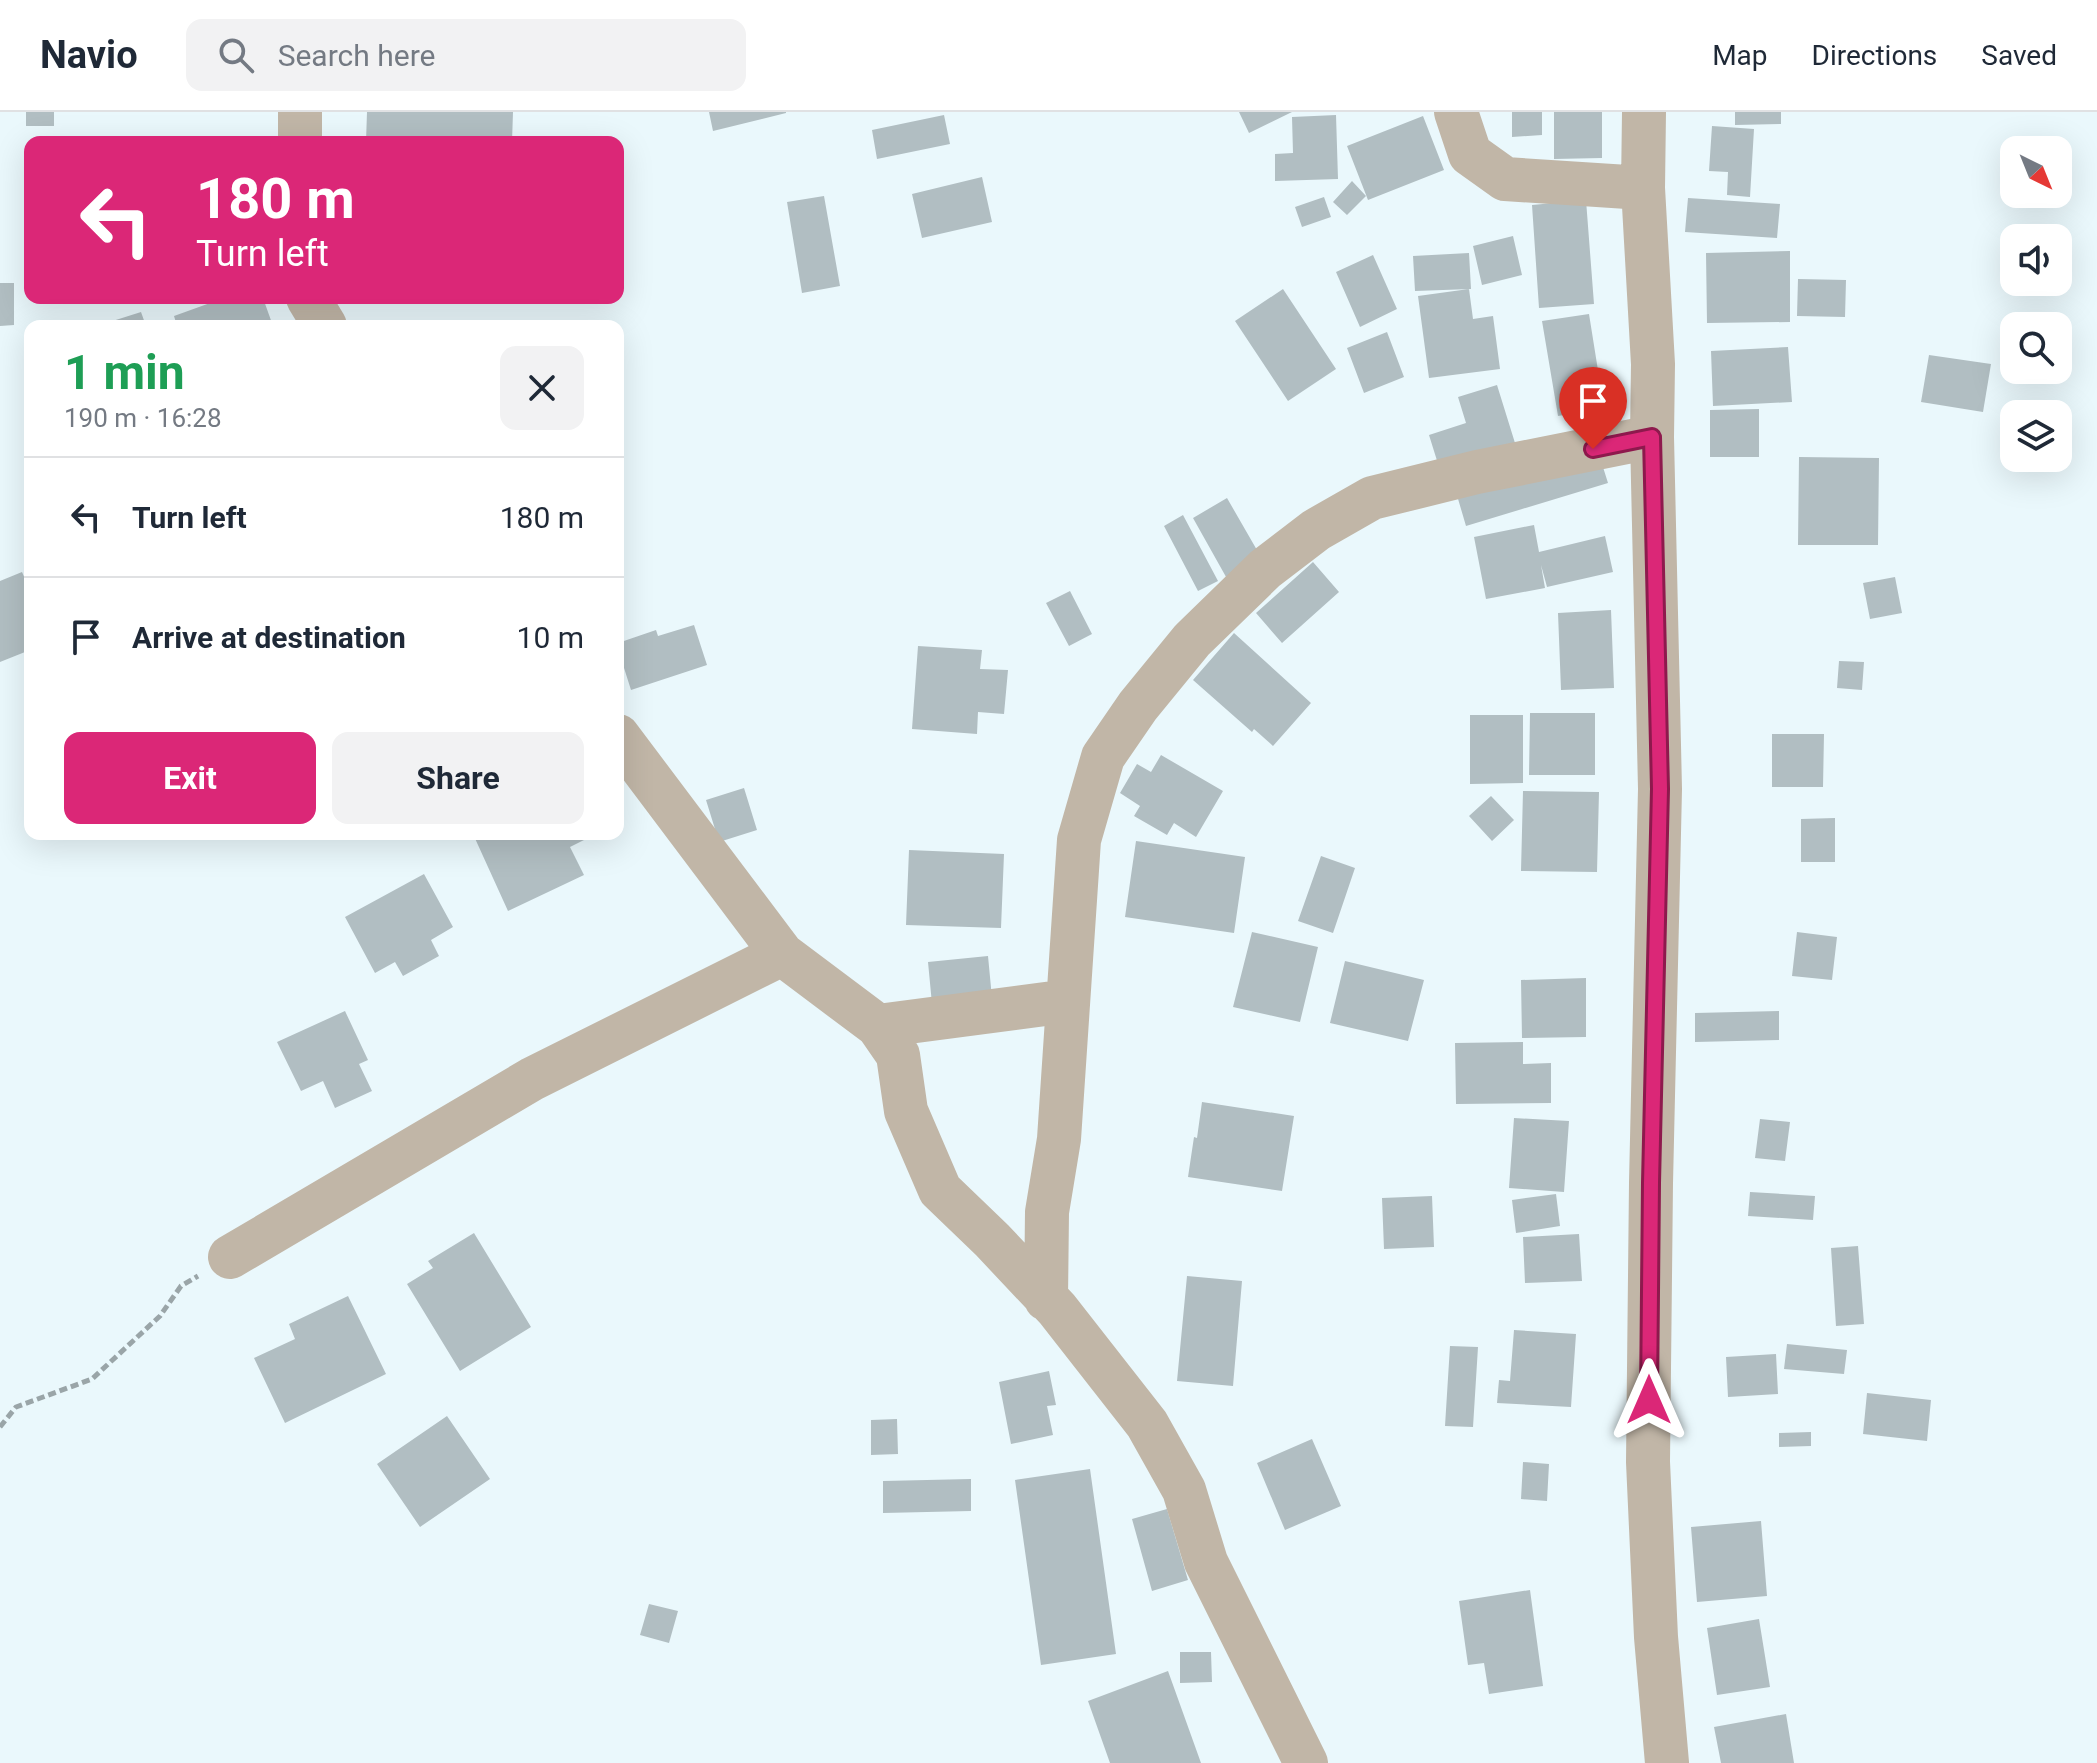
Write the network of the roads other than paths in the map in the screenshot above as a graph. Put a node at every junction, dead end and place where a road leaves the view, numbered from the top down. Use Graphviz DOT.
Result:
graph roads {
  1 [pos="300,112"];
  2 [pos="1456,112"];
  3 [pos="1644,112"];
  4 [pos="300,136"];
  5 [pos="1643,188"];
  6 [pos="1652,437"];
  7 [pos="624,744"];
  8 [pos="782,954"];
  9 [pos="1068,1001"];
  10 [pos="878,1026"];
  11 [pos="230,1257"];
  12 [pos="1046,1299"];
  13 [pos="1306,1763"];
  14 [pos="1667,1763"];
  1 -- 4 [label="street"];
  2 -- 5 [label="street"];
  3 -- 5 [label="street"];
  5 -- 6 [label="street"];
  6 -- 9 [label="street"];
  6 -- 14 [label="street"];
  7 -- 8 [label="street"];
  8 -- 10 [label="street"];
  8 -- 11 [label="street"];
  9 -- 10 [label="street"];
  9 -- 12 [label="street"];
  10 -- 12 [label="street"];
  12 -- 13 [label="street"];
}
